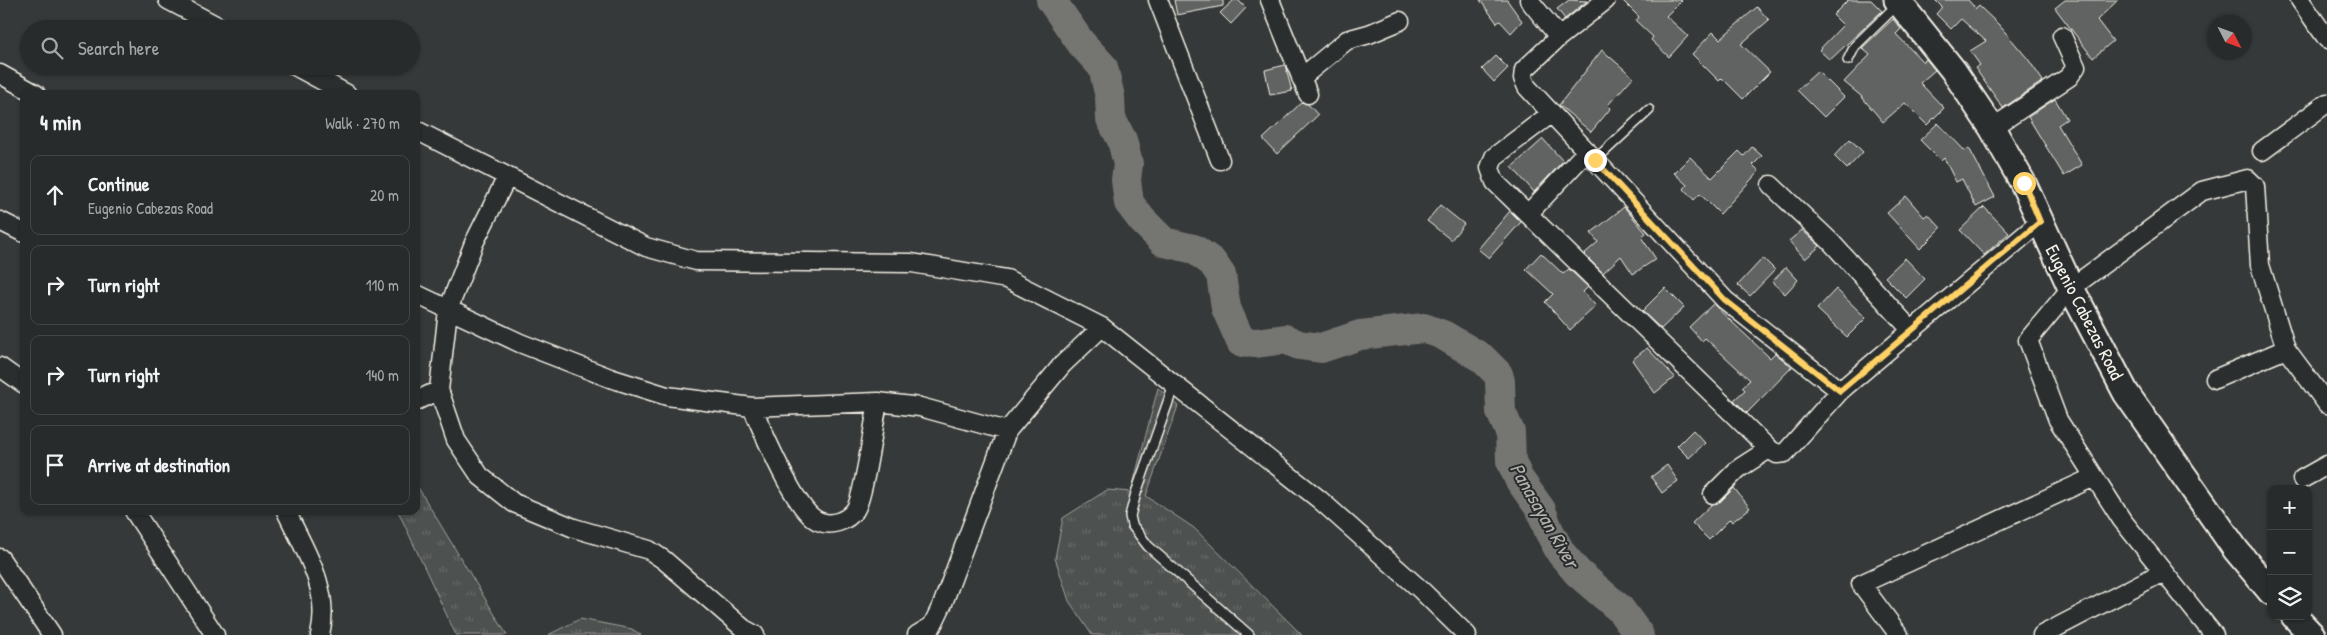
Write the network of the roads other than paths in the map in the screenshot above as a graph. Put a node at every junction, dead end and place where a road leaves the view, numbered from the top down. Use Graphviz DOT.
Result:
graph roads {
  1 [pos="168,0"];
  2 [pos="1158,0"];
  3 [pos="1270,0"];
  4 [pos="1529,0"];
  5 [pos="1606,0"];
  6 [pos="2300,0"];
  7 [pos="1898,2"];
  8 [pos="206,20"];
  9 [pos="1400,21"];
  10 [pos="2062,36"];
  11 [pos="1559,37"];
  12 [pos="2327,39"];
  13 [pos="1848,60"];
  14 [pos="0,74"];
  15 [pos="312,75"];
  16 [pos="29,90"];
  17 [pos="340,90"];
  18 [pos="2327,103"];
  19 [pos="1650,110"];
  20 [pos="1552,113"];
  21 [pos="1992,128"];
  22 [pos="420,132"];
  23 [pos="2262,151"];
  24 [pos="1591,156"];
  25 [pos="1220,160"];
  26 [pos="507,176"];
  27 [pos="1771,185"];
  28 [pos="1528,214"];
  29 [pos="0,221"];
  30 [pos="2040,222"];
  31 [pos="20,231"];
  32 [pos="2071,288"];
  33 [pos="420,296"];
  34 [pos="448,310"];
  35 [pos="1102,327"];
  36 [pos="1912,331"];
  37 [pos="2286,349"];
  38 [pos="0,367"];
  39 [pos="2215,379"];
  40 [pos="20,381"];
  41 [pos="1174,385"];
  42 [pos="439,390"];
  43 [pos="1840,391"];
  44 [pos="420,400"];
  45 [pos="878,402"];
  46 [pos="2327,404"];
  47 [pos="752,407"];
  48 [pos="1007,431"];
  49 [pos="1769,449"];
  50 [pos="2327,465"];
  51 [pos="2094,477"];
  52 [pos="2302,479"];
  53 [pos="1713,494"];
  54 [pos="137,515"];
  55 [pos="288,515"];
  56 [pos="0,558"];
  57 [pos="2163,572"];
  58 [pos="2267,587"];
  59 [pos="2298,620"];
  60 [pos="937,630"];
  61 [pos="52,635"];
  62 [pos="215,635"];
  63 [pos="320,635"];
  64 [pos="755,635"];
  65 [pos="917,635"];
  66 [pos="1249,635"];
  67 [pos="1467,635"];
  68 [pos="1899,635"];
  69 [pos="2042,635"];
  70 [pos="2214,635"];
  71 [pos="2312,635"];
  1 -- 8 [label="street"];
  2 -- 25 [label="street"];
  3 -- 9 [label="street"];
  4 -- 11 [label="street"];
  5 -- 11 [label="street"];
  6 -- 12 [label="street"];
  7 -- 13 [label="lane"];
  7 -- 21 [label="street, Eugenio Cabezas Road"];
  10 -- 21 [label="street"];
  11 -- 20 [label="street"];
  14 -- 16 [label="street"];
  15 -- 17 [label="street"];
  18 -- 23 [label="street"];
  19 -- 24 [label="lane"];
  20 -- 24 [label="street"];
  20 -- 28 [label="street"];
  21 -- 30 [label="street, Eugenio Cabezas Road"];
  22 -- 26 [label="street"];
  24 -- 28 [label="street"];
  24 -- 43 [label="street"];
  26 -- 34 [label="street"];
  26 -- 35 [label="street"];
  27 -- 36 [label="street"];
  28 -- 49 [label="street"];
  29 -- 31 [label="street"];
  30 -- 32 [label="street, Eugenio Cabezas Road"];
  30 -- 36 [label="street"];
  32 -- 37 [label="street"];
  32 -- 51 [label="street"];
  32 -- 58 [label="street, Eugenio Cabezas Road"];
  33 -- 34 [label="street"];
  34 -- 42 [label="street"];
  34 -- 47 [label="street"];
  35 -- 41 [label="street"];
  35 -- 48 [label="street"];
  36 -- 43 [label="street"];
  37 -- 39 [label="street"];
  37 -- 46 [label="street"];
  38 -- 40 [label="street"];
  41 -- 66 [label="lane"];
  41 -- 67 [label="street"];
  42 -- 44 [label="street"];
  42 -- 64 [label="street"];
  43 -- 49 [label="street"];
  45 -- 47 [label="street"];
  45 -- 47 [label="street"];
  45 -- 48 [label="street"];
  48 -- 60 [label="street"];
  49 -- 53 [label="street"];
  50 -- 52 [label="street"];
  51 -- 57 [label="street"];
  51 -- 68 [label="street"];
  54 -- 62 [label="street"];
  55 -- 63 [label="street"];
  56 -- 61 [label="street"];
  57 -- 69 [label="street"];
  57 -- 70 [label="street"];
  59 -- 71 [label="street"];
  60 -- 65 [label="street"];
}
